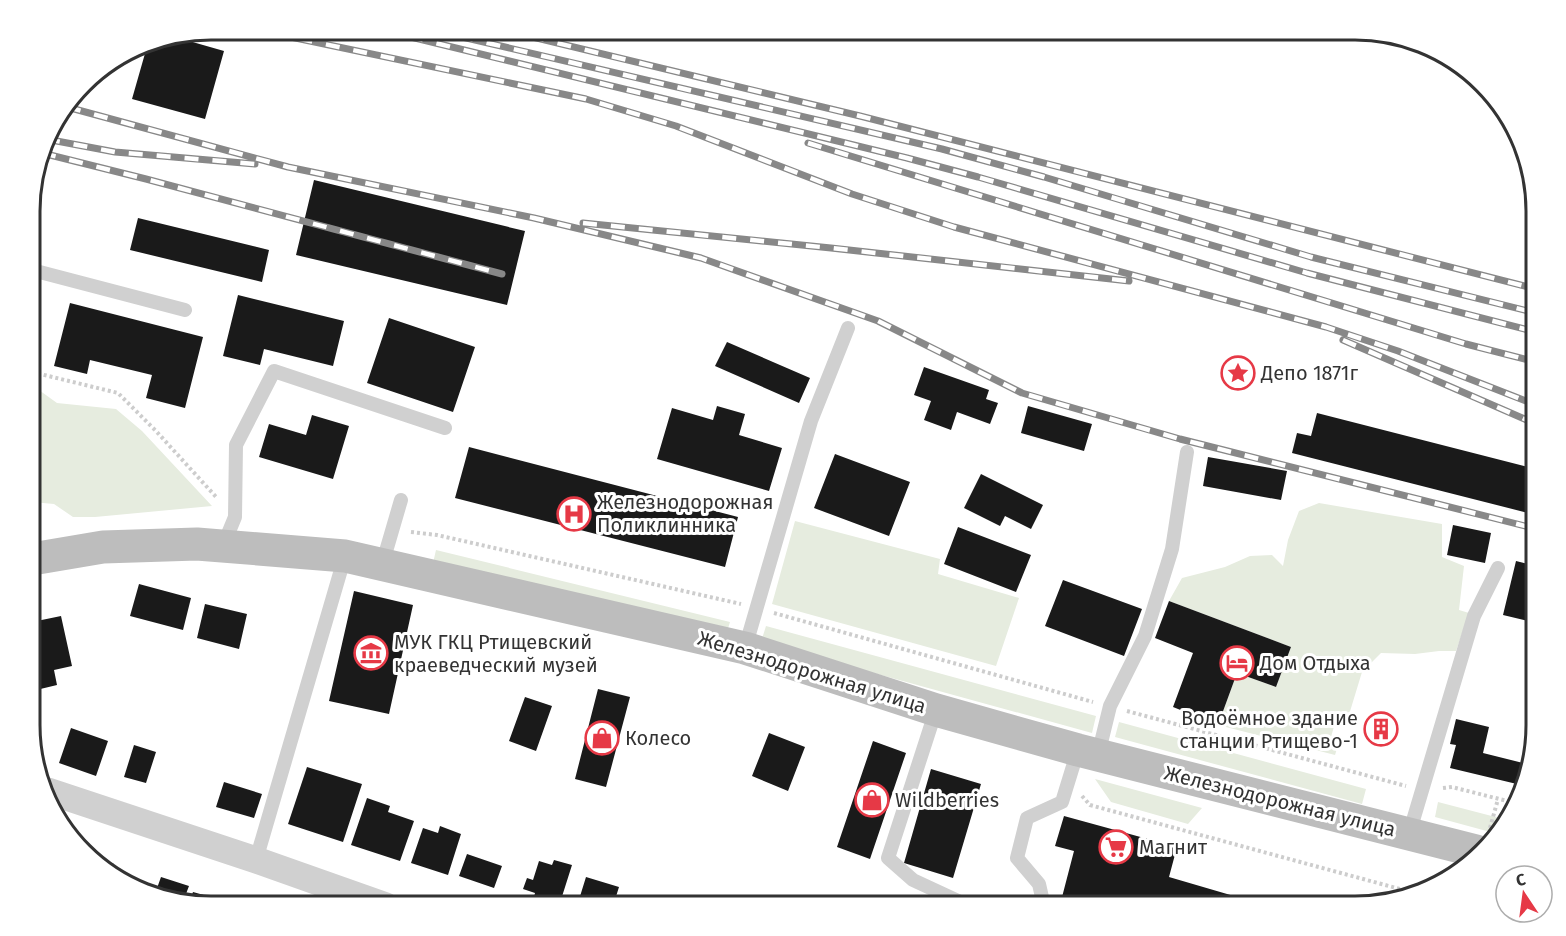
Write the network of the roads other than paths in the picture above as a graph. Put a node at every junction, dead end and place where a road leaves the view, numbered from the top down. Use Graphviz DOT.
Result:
graph roads {
  1 [pos="40,272"];
  2 [pos="185,310"];
  3 [pos="848,328"];
  4 [pos="445,428"];
  5 [pos="1187,452"];
  6 [pos="401,500"];
  7 [pos="229,532"];
  8 [pos="345,556"];
  9 [pos="40,558"];
  10 [pos="382,565"];
  11 [pos="1498,568"];
  12 [pos="745,648"];
  13 [pos="936,710"];
  14 [pos="1081,762"];
  15 [pos="55,793"];
  16 [pos="1408,834"];
  17 [pos="1480,840"];
  18 [pos="256,860"];
  19 [pos="946,895"];
  20 [pos="1042,895"];
  21 [pos="337,896"];
  1 -- 2 [label="lane"];
  3 -- 12 [label="lane"];
  4 -- 7 [label="lane"];
  5 -- 14 [label="lane"];
  6 -- 10 [label="lane"];
  7 -- 8 [label="street, Железнодорожная улица"];
  7 -- 9 [label="street, Железнодорожная улица"];
  8 -- 10 [label="street, Железнодорожная улица"];
  8 -- 18 [label="lane"];
  10 -- 12 [label="street, Железнодорожная улица"];
  11 -- 16 [label="lane"];
  12 -- 13 [label="street, Железнодорожная улица"];
  13 -- 14 [label="street, Железнодорожная улица"];
  13 -- 19 [label="lane"];
  14 -- 16 [label="street, Железнодорожная улица"];
  14 -- 20 [label="lane"];
  15 -- 18 [label="street"];
  16 -- 17 [label="street, Железнодорожная улица"];
  18 -- 21 [label="street"];
}
